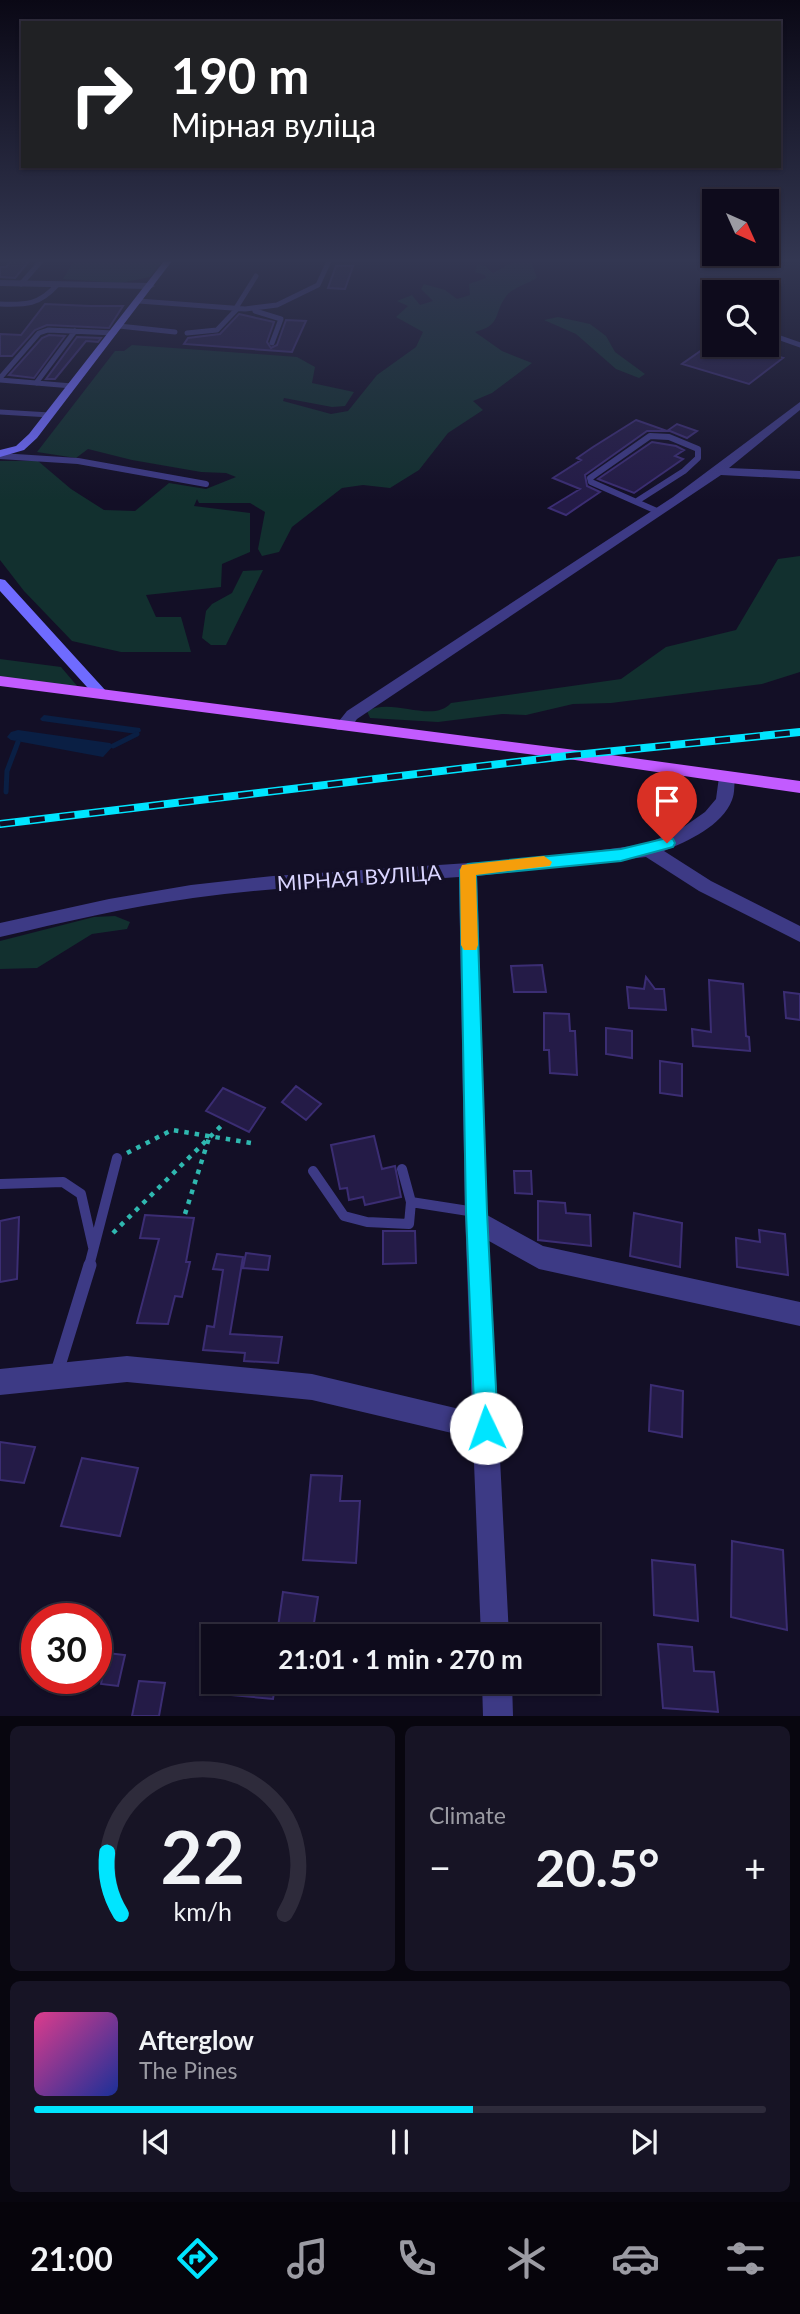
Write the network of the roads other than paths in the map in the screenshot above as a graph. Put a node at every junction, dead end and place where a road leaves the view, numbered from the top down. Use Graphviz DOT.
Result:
graph roads {
  1 [pos="32,341"];
  2 [pos="67,341"];
  3 [pos="107,341"];
  4 [pos="0,379"];
  5 [pos="36,383"];
  6 [pos="72,386"];
  7 [pos="800,405"];
  8 [pos="0,412"];
  9 [pos="50,415"];
  10 [pos="0,455"];
  11 [pos="718,471"];
  12 [pos="800,475"];
  13 [pos="206,484"];
  14 [pos="637,501"];
  15 [pos="659,512"];
  16 [pos="0,583"];
  17 [pos="0,681"];
  18 [pos="101,694"];
  19 [pos="343,726"];
  20 [pos="727,777"];
  21 [pos="800,787"];
  22 [pos="649,850"];
  23 [pos="468,870"];
  24 [pos="0,930"];
  25 [pos="800,935"];
  26 [pos="117,1158"];
  27 [pos="402,1168"];
  28 [pos="313,1171"];
  29 [pos="0,1184"];
  30 [pos="411,1202"];
  31 [pos="477,1217"];
  32 [pos="94,1251"];
  33 [pos="800,1314"];
  34 [pos="55,1377"];
  35 [pos="0,1382"];
  36 [pos="486,1428"];
  37 [pos="494,1624"];
  38 [pos="497,1694"];
  39 [pos="498,1716"];
  1 -- 4 [label="lane"];
  2 -- 5 [label="lane"];
  3 -- 6 [label="street"];
  4 -- 5 [label="lane"];
  5 -- 6 [label="lane"];
  6 -- 9 [label="street"];
  7 -- 11 [label="street"];
  8 -- 9 [label="lane"];
  9 -- 10 [label="street"];
  10 -- 13 [label="lane"];
  11 -- 12 [label="street"];
  11 -- 15 [label="street"];
  14 -- 14 [label="lane"];
  14 -- 15 [label="lane"];
  15 -- 19 [label="street"];
  16 -- 18 [label="street"];
  17 -- 18 [label="main road"];
  18 -- 19 [label="main road"];
  19 -- 20 [label="main road"];
  20 -- 21 [label="main road"];
  20 -- 22 [label="street, МІРНАЯ ВУЛІЦА"];
  22 -- 23 [label="street, МІРНАЯ ВУЛІЦА"];
  22 -- 25 [label="street"];
  23 -- 24 [label="street, МІРНАЯ ВУЛІЦА"];
  23 -- 31 [label="street"];
  26 -- 32 [label="lane"];
  27 -- 30 [label="lane"];
  28 -- 30 [label="lane"];
  29 -- 32 [label="lane"];
  30 -- 31 [label="lane"];
  31 -- 33 [label="street"];
  31 -- 36 [label="street"];
  32 -- 34 [label="lane"];
  34 -- 35 [label="street"];
  34 -- 36 [label="street"];
  36 -- 37 [label="street"];
  38 -- 39 [label="street"];
}
